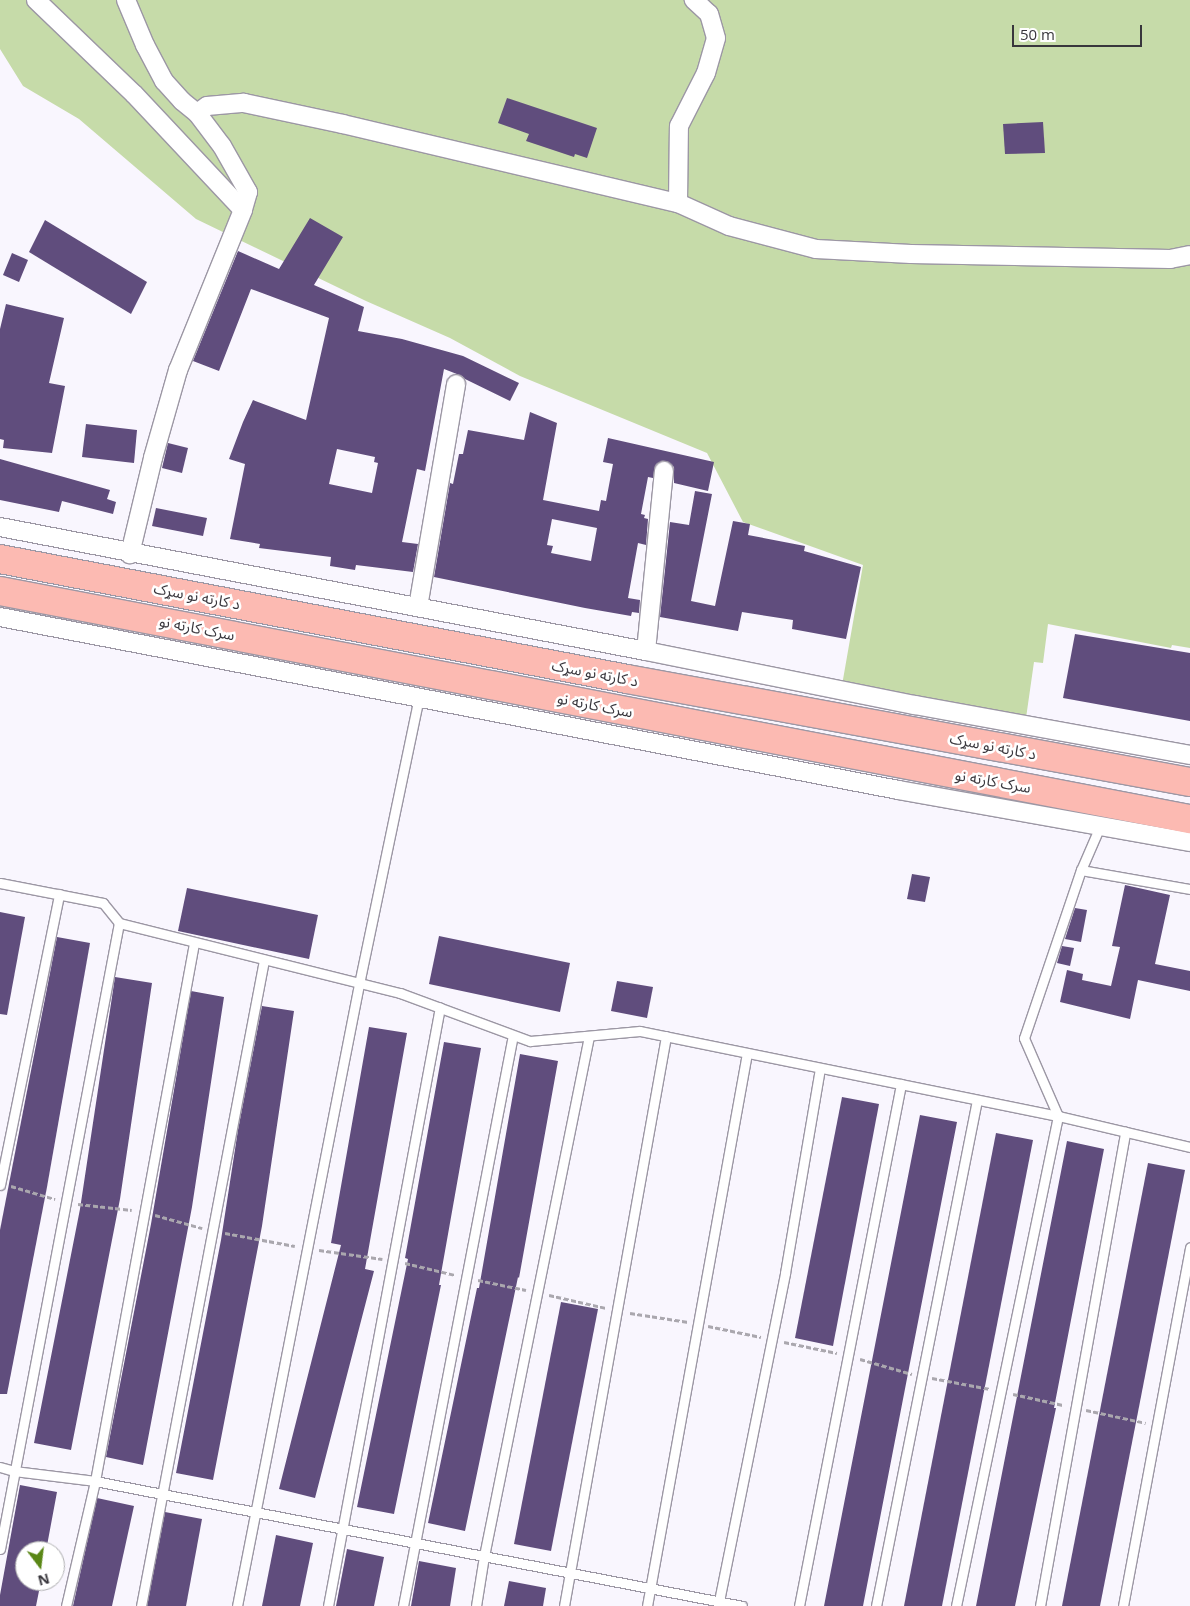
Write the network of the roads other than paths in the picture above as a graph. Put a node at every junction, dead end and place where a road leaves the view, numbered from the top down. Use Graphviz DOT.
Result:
graph roads {
  1 [pos="36,0"];
  2 [pos="126,0"];
  3 [pos="694,0"];
  4 [pos="197,113"];
  5 [pos="678,203"];
  6 [pos="243,210"];
  7 [pos="1190,255"];
  8 [pos="456,384"];
  9 [pos="664,471"];
  10 [pos="0,527"];
  11 [pos="130,554"];
  12 [pos="0,560"];
  13 [pos="0,591"];
  14 [pos="418,607"];
  15 [pos="0,618"];
  16 [pos="646,651"];
  17 [pos="419,697"];
  18 [pos="1190,754"];
  19 [pos="1093,765"];
  20 [pos="1190,782"];
  21 [pos="1089,798"];
  22 [pos="1190,819"];
  23 [pos="1100,826"];
  24 [pos="1190,842"];
  25 [pos="1081,870"];
  26 [pos="0,883"];
  27 [pos="1190,889"];
  28 [pos="59,894"];
  29 [pos="119,923"];
  30 [pos="194,943"];
  31 [pos="264,960"];
  32 [pos="359,984"];
  33 [pos="440,1007"];
  34 [pos="513,1035"];
  35 [pos="589,1036"];
  36 [pos="666,1036"];
  37 [pos="747,1053"];
  38 [pos="820,1068"];
  39 [pos="901,1084"];
  40 [pos="977,1100"];
  41 [pos="1058,1116"];
  42 [pos="1125,1132"];
  43 [pos="1190,1147"];
  44 [pos="0,1184"];
  45 [pos="1190,1247"];
  46 [pos="0,1467"];
  47 [pos="14,1471"];
  48 [pos="94,1481"];
  49 [pos="163,1494"];
  50 [pos="255,1512"];
  51 [pos="341,1528"];
  52 [pos="416,1543"];
  53 [pos="0,1549"];
  54 [pos="484,1556"];
  55 [pos="570,1573"];
  56 [pos="650,1588"];
  57 [pos="719,1604"];
  58 [pos="66,1606"];
  59 [pos="141,1606"];
  60 [pos="237,1606"];
  61 [pos="328,1606"];
  62 [pos="403,1606"];
  63 [pos="476,1606"];
  64 [pos="564,1606"];
  65 [pos="647,1606"];
  66 [pos="742,1606"];
  67 [pos="799,1606"];
  68 [pos="876,1606"];
  69 [pos="956,1606"];
  70 [pos="1040,1606"];
  71 [pos="1123,1606"];
  1 -- 6 [label="street"];
  2 -- 4 [label="street"];
  3 -- 5 [label="street"];
  4 -- 5 [label="street"];
  4 -- 6 [label="street"];
  5 -- 7 [label="street"];
  6 -- 11 [label="street"];
  8 -- 14 [label="street"];
  9 -- 16 [label="street"];
  10 -- 11 [label="street"];
  11 -- 14 [label="street"];
  12 -- 19 [label="highway, د کارته نو سړک"];
  13 -- 21 [label="highway, سرک کارته نو"];
  14 -- 16 [label="street"];
  15 -- 17 [label="street"];
  16 -- 18 [label="street"];
  17 -- 23 [label="street"];
  17 -- 32 [label="lane"];
  19 -- 20 [label="highway, د کارته نو سړک"];
  19 -- 21 [label="highway"];
  21 -- 22 [label="highway, سرک کارته نو"];
  23 -- 24 [label="street"];
  23 -- 25 [label="lane"];
  25 -- 27 [label="lane"];
  25 -- 41 [label="lane"];
  26 -- 28 [label="lane"];
  28 -- 29 [label="lane"];
  28 -- 44 [label="lane"];
  29 -- 30 [label="lane"];
  29 -- 47 [label="lane"];
  30 -- 31 [label="lane"];
  30 -- 48 [label="lane"];
  31 -- 32 [label="lane"];
  31 -- 49 [label="lane"];
  32 -- 33 [label="lane"];
  32 -- 50 [label="lane"];
  33 -- 34 [label="lane"];
  33 -- 51 [label="lane"];
  34 -- 35 [label="lane"];
  34 -- 52 [label="lane"];
  35 -- 36 [label="lane"];
  35 -- 54 [label="lane"];
  36 -- 37 [label="lane"];
  36 -- 55 [label="lane"];
  37 -- 38 [label="lane"];
  37 -- 56 [label="lane"];
  38 -- 39 [label="lane"];
  38 -- 57 [label="lane"];
  39 -- 40 [label="lane"];
  39 -- 67 [label="lane"];
  40 -- 41 [label="lane"];
  40 -- 68 [label="lane"];
  41 -- 42 [label="lane"];
  41 -- 69 [label="lane"];
  42 -- 43 [label="lane"];
  42 -- 70 [label="lane"];
  45 -- 71 [label="lane"];
  46 -- 47 [label="lane"];
  47 -- 48 [label="lane"];
  47 -- 53 [label="lane"];
  48 -- 49 [label="lane"];
  48 -- 58 [label="lane"];
  49 -- 50 [label="lane"];
  49 -- 59 [label="lane"];
  50 -- 51 [label="lane"];
  50 -- 60 [label="lane"];
  51 -- 52 [label="lane"];
  51 -- 61 [label="lane"];
  52 -- 54 [label="lane"];
  52 -- 62 [label="lane"];
  54 -- 55 [label="lane"];
  54 -- 63 [label="lane"];
  55 -- 56 [label="lane"];
  55 -- 64 [label="lane"];
  56 -- 57 [label="lane"];
  56 -- 65 [label="lane"];
  57 -- 66 [label="lane"];
}
